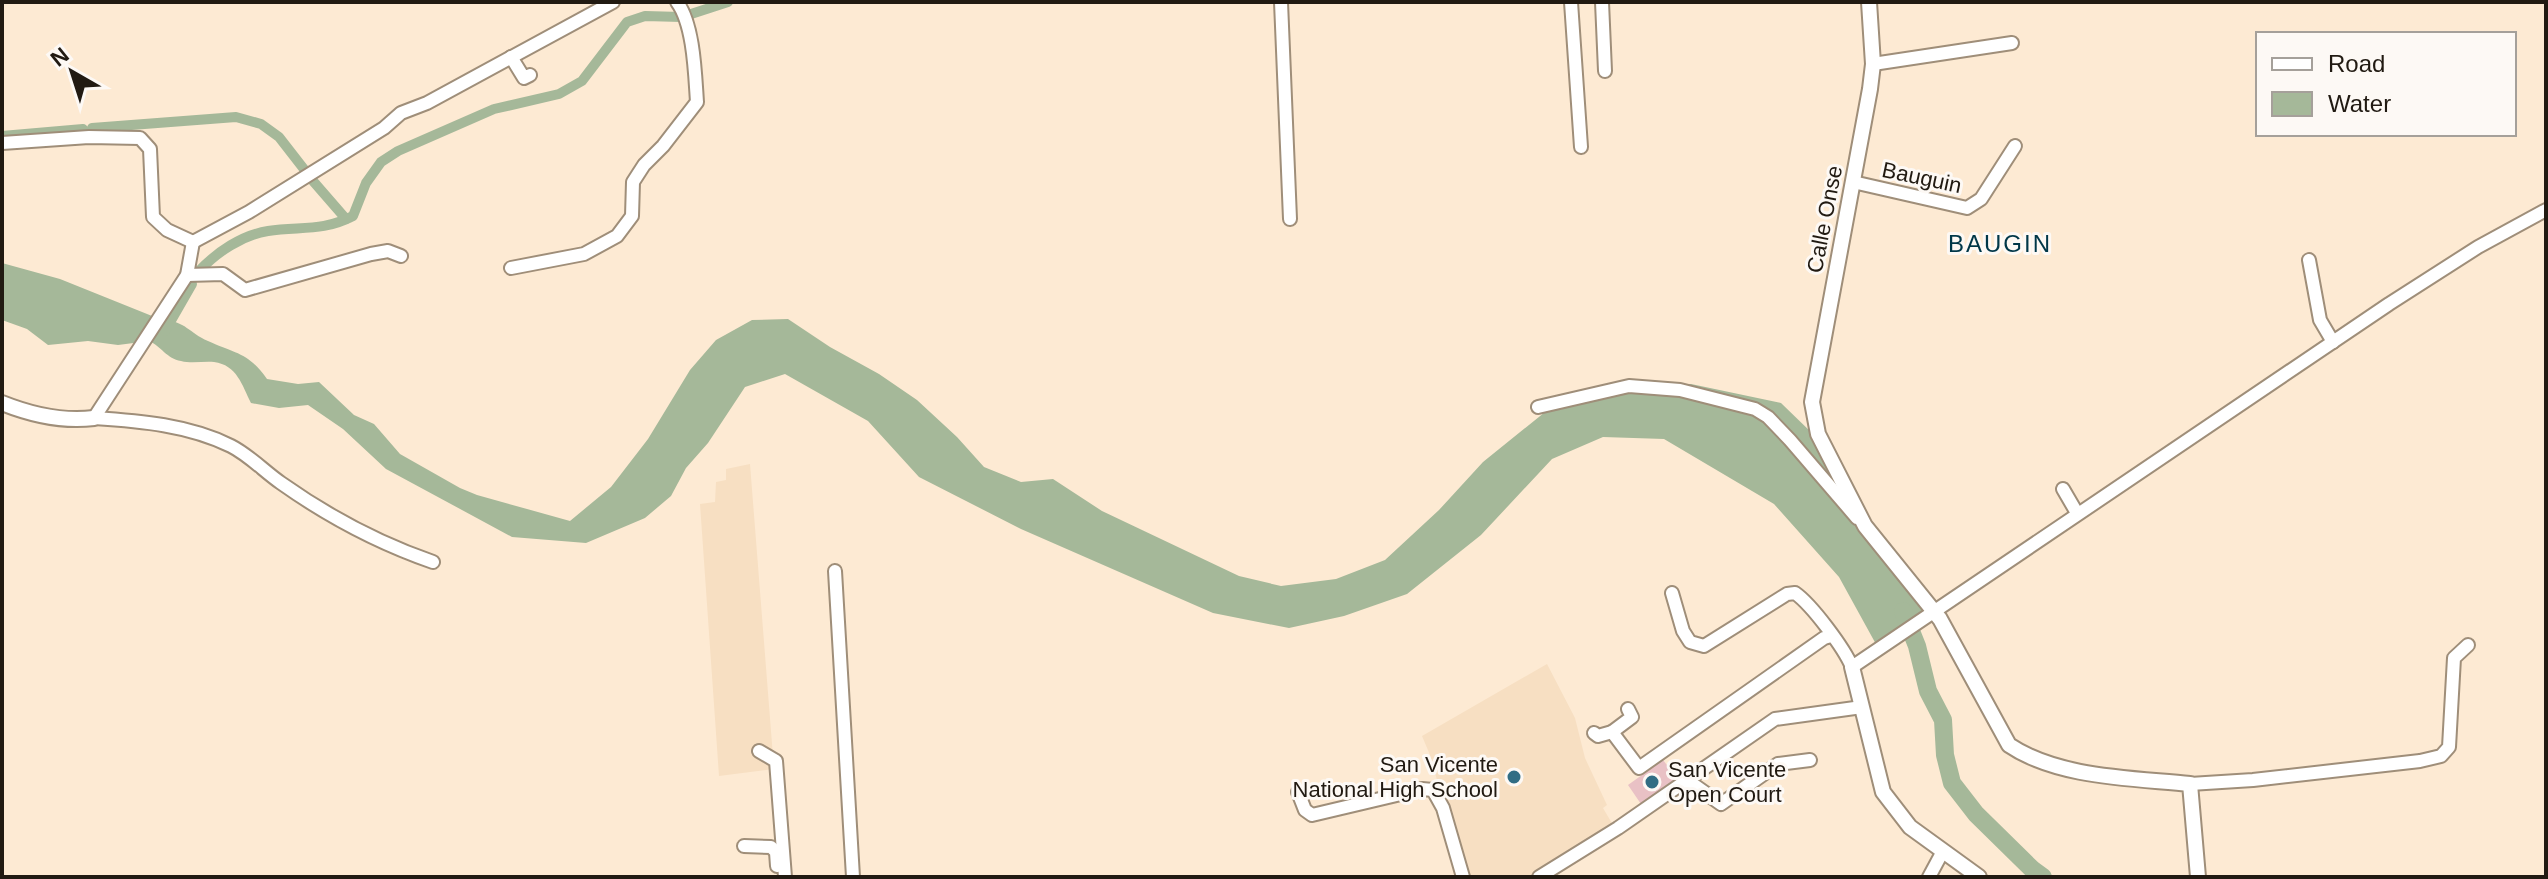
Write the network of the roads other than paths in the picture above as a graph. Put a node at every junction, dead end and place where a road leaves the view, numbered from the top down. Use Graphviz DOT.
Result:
graph roads {
  1 [pos="613,2"];
  2 [pos="677,2"];
  3 [pos="1281,2"];
  4 [pos="1571,2"];
  5 [pos="1602,2"];
  6 [pos="1869,2"];
  7 [pos="2012,43"];
  8 [pos="511,57"];
  9 [pos="1873,64"];
  10 [pos="1605,71"];
  11 [pos="530,75"];
  12 [pos="2,143"];
  13 [pos="2015,146"];
  14 [pos="1581,147"];
  15 [pos="1853,182"];
  16 [pos="2546,210"];
  17 [pos="1290,219"];
  18 [pos="193,242"];
  19 [pos="401,256"];
  20 [pos="2309,260"];
  21 [pos="511,268"];
  22 [pos="187,275"];
  23 [pos="2333,342"];
  24 [pos="2,403"];
  25 [pos="1538,407"];
  26 [pos="94,418"];
  27 [pos="2063,489"];
  28 [pos="2077,513"];
  29 [pos="1865,526"];
  30 [pos="433,562"];
  31 [pos="835,571"];
  32 [pos="1672,593"];
  33 [pos="1934,612"];
  34 [pos="1831,636"];
  35 [pos="2468,645"];
  36 [pos="1852,667"];
  37 [pos="1862,707"];
  38 [pos="1628,709"];
  39 [pos="1612,732"];
  40 [pos="1594,733"];
  41 [pos="759,751"];
  42 [pos="1810,760"];
  43 [pos="1687,780"];
  44 [pos="2190,784"];
  45 [pos="1298,792"];
  46 [pos="744,846"];
  47 [pos="1943,851"];
  48 [pos="777,877"];
  49 [pos="785,877"];
  50 [pos="853,877"];
  51 [pos="1463,877"];
  52 [pos="1539,877"];
  53 [pos="1929,877"];
  54 [pos="1979,877"];
  55 [pos="2198,877"];
  1 -- 8 [label="street"];
  2 -- 21 [label="street"];
  3 -- 17 [label="street"];
  4 -- 14 [label="street"];
  5 -- 10 [label="street"];
  6 -- 9 [label="street, Calle Onse"];
  7 -- 9 [label="street"];
  8 -- 11 [label="street"];
  8 -- 18 [label="street"];
  9 -- 15 [label="street, Calle Onse"];
  12 -- 18 [label="street"];
  13 -- 15 [label="street, Bauguin"];
  15 -- 29 [label="street, Calle Onse"];
  16 -- 23 [label="street"];
  18 -- 22 [label="street"];
  19 -- 22 [label="street"];
  20 -- 23 [label="street"];
  22 -- 26 [label="street"];
  23 -- 28 [label="street"];
  24 -- 26 [label="street"];
  25 -- 29 [label="street"];
  26 -- 30 [label="street"];
  27 -- 28 [label="street"];
  28 -- 33 [label="street"];
  29 -- 33 [label="street, Calle Onse"];
  31 -- 50 [label="street"];
  32 -- 34 [label="street"];
  33 -- 36 [label="street"];
  33 -- 44 [label="street, Calle Onse"];
  34 -- 36 [label="street"];
  34 -- 39 [label="street"];
  35 -- 44 [label="street"];
  36 -- 37 [label="street"];
  37 -- 43 [label="street"];
  37 -- 47 [label="street"];
  38 -- 39 [label="street"];
  39 -- 40 [label="street"];
  41 -- 49 [label="street"];
  42 -- 43 [label="street"];
  43 -- 52 [label="street"];
  44 -- 55 [label="street"];
  45 -- 51 [label="street"];
  46 -- 48 [label="street"];
  47 -- 53 [label="street"];
  47 -- 54 [label="street"];
}
